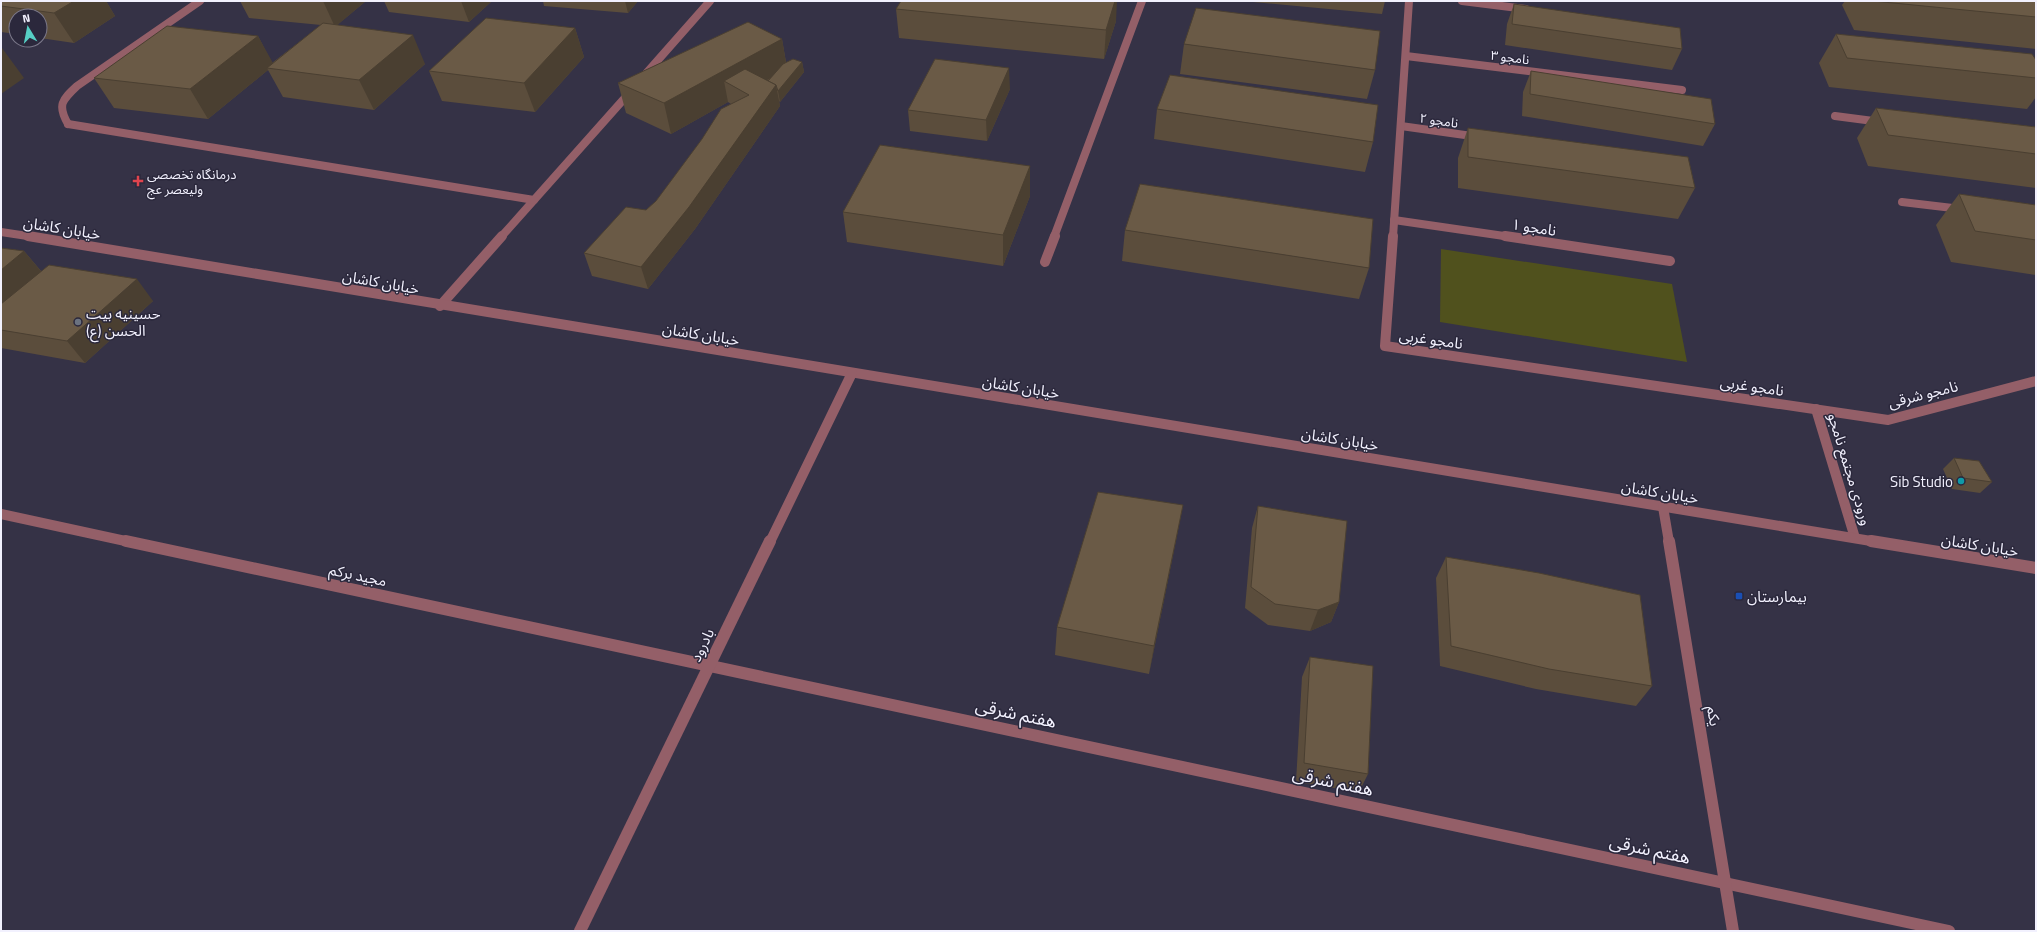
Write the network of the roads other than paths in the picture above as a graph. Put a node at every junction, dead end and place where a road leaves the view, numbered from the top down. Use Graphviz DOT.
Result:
graph roads {
  1 [pos="200,1"];
  2 [pos="710,1"];
  3 [pos="1142,1"];
  4 [pos="1409,1"];
  5 [pos="1462,1"];
  6 [pos="1532,9"];
  7 [pos="1406,56"];
  8 [pos="1682,90"];
  9 [pos="1835,116"];
  10 [pos="1889,123"];
  11 [pos="1401,126"];
  12 [pos="1486,138"];
  13 [pos="534,200"];
  14 [pos="1902,202"];
  15 [pos="1973,211"];
  16 [pos="1394,220"];
  17 [pos="1,232"];
  18 [pos="1670,261"];
  19 [pos="1045,262"];
  20 [pos="440,306"];
  21 [pos="852,373"];
  22 [pos="2036,381"];
  23 [pos="1816,409"];
  24 [pos="1663,507"];
  25 [pos="1,514"];
  26 [pos="1855,538"];
  27 [pos="2036,568"];
  28 [pos="709,666"];
  29 [pos="1725,884"];
  30 [pos="580,931"];
  31 [pos="1733,931"];
  32 [pos="1949,931"];
  1 -- 13 [label="street"];
  2 -- 13 [label="street"];
  3 -- 19 [label="street"];
  4 -- 7 [label="street, نامجو غربی"];
  5 -- 6 [label="street"];
  7 -- 8 [label="street, نامجو ۳"];
  7 -- 11 [label="street, نامجو غربی"];
  9 -- 10 [label="street"];
  11 -- 12 [label="street, نامجو ۲"];
  11 -- 16 [label="street, نامجو غربی"];
  13 -- 20 [label="street"];
  14 -- 15 [label="street"];
  16 -- 18 [label="street, نامجو ۱"];
  16 -- 23 [label="street, نامجو غربی"];
  17 -- 20 [label="street, خیابان کاشان"];
  20 -- 21 [label="street, خیابان کاشان"];
  21 -- 24 [label="street, خیابان کاشان"];
  21 -- 28 [label="street, بادرود"];
  22 -- 23 [label="street, نامجو شرقی"];
  23 -- 26 [label="street, ورودی مجتمع نامجو"];
  24 -- 26 [label="street, خیابان کاشان"];
  24 -- 29 [label="street, یکم"];
  25 -- 28 [label="street, مجید برکم"];
  26 -- 27 [label="street, خیابان کاشان"];
  28 -- 29 [label="street, هفتم شرقی"];
  28 -- 30 [label="street, بادرود"];
  29 -- 31 [label="street, یکم"];
  29 -- 32 [label="street, هفتم شرقی"];
}
